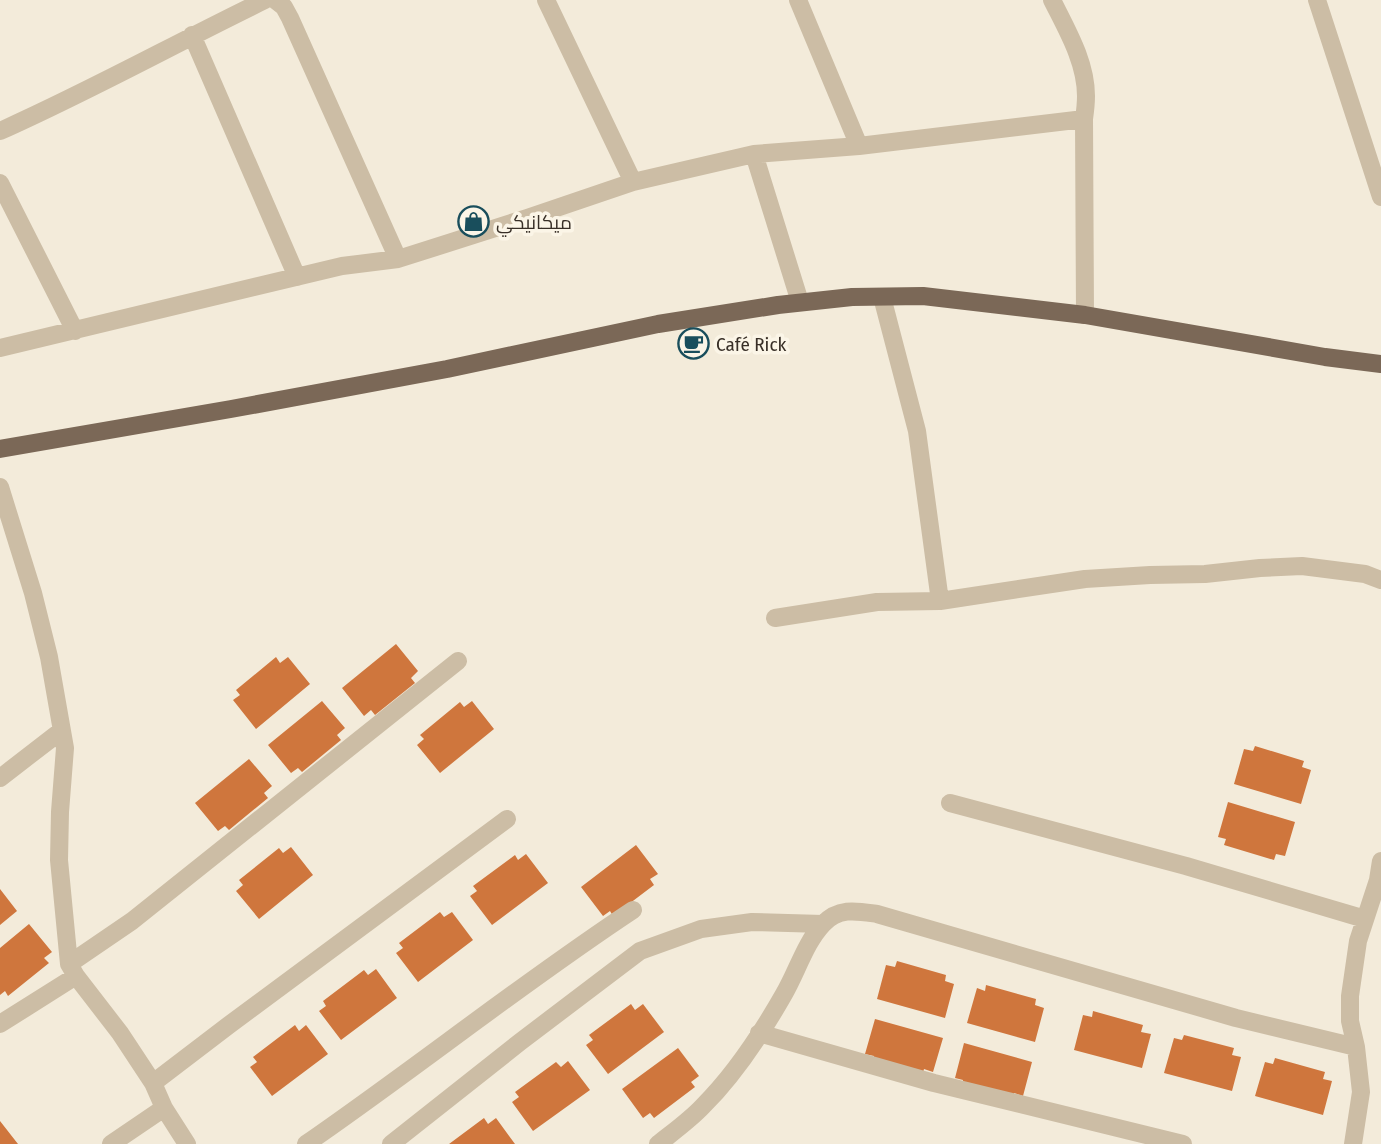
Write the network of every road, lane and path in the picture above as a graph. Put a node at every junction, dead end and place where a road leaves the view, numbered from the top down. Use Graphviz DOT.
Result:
graph roads {
  1 [pos="265,0"];
  2 [pos="275,0"];
  3 [pos="546,0"];
  4 [pos="798,0"];
  5 [pos="1052,0"];
  6 [pos="1317,0"];
  7 [pos="192,35"];
  8 [pos="1084,119"];
  9 [pos="0,131"];
  10 [pos="859,146"];
  11 [pos="754,154"];
  12 [pos="1378,174"];
  13 [pos="633,182"];
  14 [pos="0,183"];
  15 [pos="1381,197"];
  16 [pos="398,259"];
  17 [pos="297,277"];
  18 [pos="882,296"];
  19 [pos="800,302"];
  20 [pos="1085,314"];
  21 [pos="75,331"];
  22 [pos="0,348"];
  23 [pos="1381,365"];
  24 [pos="0,449"];
  25 [pos="0,487"];
  26 [pos="1381,580"];
  27 [pos="940,601"];
  28 [pos="775,618"];
  29 [pos="458,662"];
  30 [pos="61,731"];
  31 [pos="0,778"];
  32 [pos="950,803"];
  33 [pos="507,819"];
  34 [pos="1381,861"];
  35 [pos="633,910"];
  36 [pos="1365,919"];
  37 [pos="823,924"];
  38 [pos="73,970"];
  39 [pos="0,1024"];
  40 [pos="758,1034"];
  41 [pos="1356,1047"];
  42 [pos="153,1083"];
  43 [pos="164,1108"];
  44 [pos="111,1144"];
  45 [pos="187,1144"];
  46 [pos="306,1144"];
  47 [pos="391,1144"];
  48 [pos="658,1144"];
  49 [pos="1183,1144"];
  50 [pos="1353,1144"];
  1 -- 7 [label="street"];
  2 -- 16 [label="street"];
  3 -- 13 [label="street"];
  4 -- 10 [label="street"];
  5 -- 8 [label="street"];
  6 -- 12 [label="street"];
  7 -- 9 [label="street"];
  7 -- 17 [label="street"];
  8 -- 10 [label="street"];
  8 -- 20 [label="street"];
  10 -- 11 [label="street"];
  11 -- 13 [label="street"];
  11 -- 19 [label="street"];
  12 -- 15 [label="street"];
  13 -- 16 [label="street"];
  14 -- 21 [label="street"];
  16 -- 17 [label="street"];
  17 -- 21 [label="street"];
  18 -- 19 [label="main road"];
  18 -- 20 [label="main road"];
  18 -- 27 [label="street"];
  19 -- 24 [label="main road"];
  20 -- 23 [label="main road"];
  21 -- 22 [label="street"];
  25 -- 30 [label="street"];
  26 -- 27 [label="street"];
  27 -- 28 [label="street"];
  29 -- 38 [label="street"];
  30 -- 31 [label="street"];
  30 -- 38 [label="street"];
  32 -- 36 [label="street"];
  33 -- 42 [label="street"];
  34 -- 36 [label="street"];
  35 -- 46 [label="street"];
  36 -- 41 [label="street"];
  37 -- 40 [label="street"];
  37 -- 41 [label="street"];
  37 -- 47 [label="street"];
  38 -- 39 [label="street"];
  38 -- 42 [label="street"];
  40 -- 48 [label="street"];
  40 -- 49 [label="street"];
  41 -- 50 [label="street"];
  42 -- 43 [label="street"];
  43 -- 44 [label="street"];
  43 -- 45 [label="street"];
}
